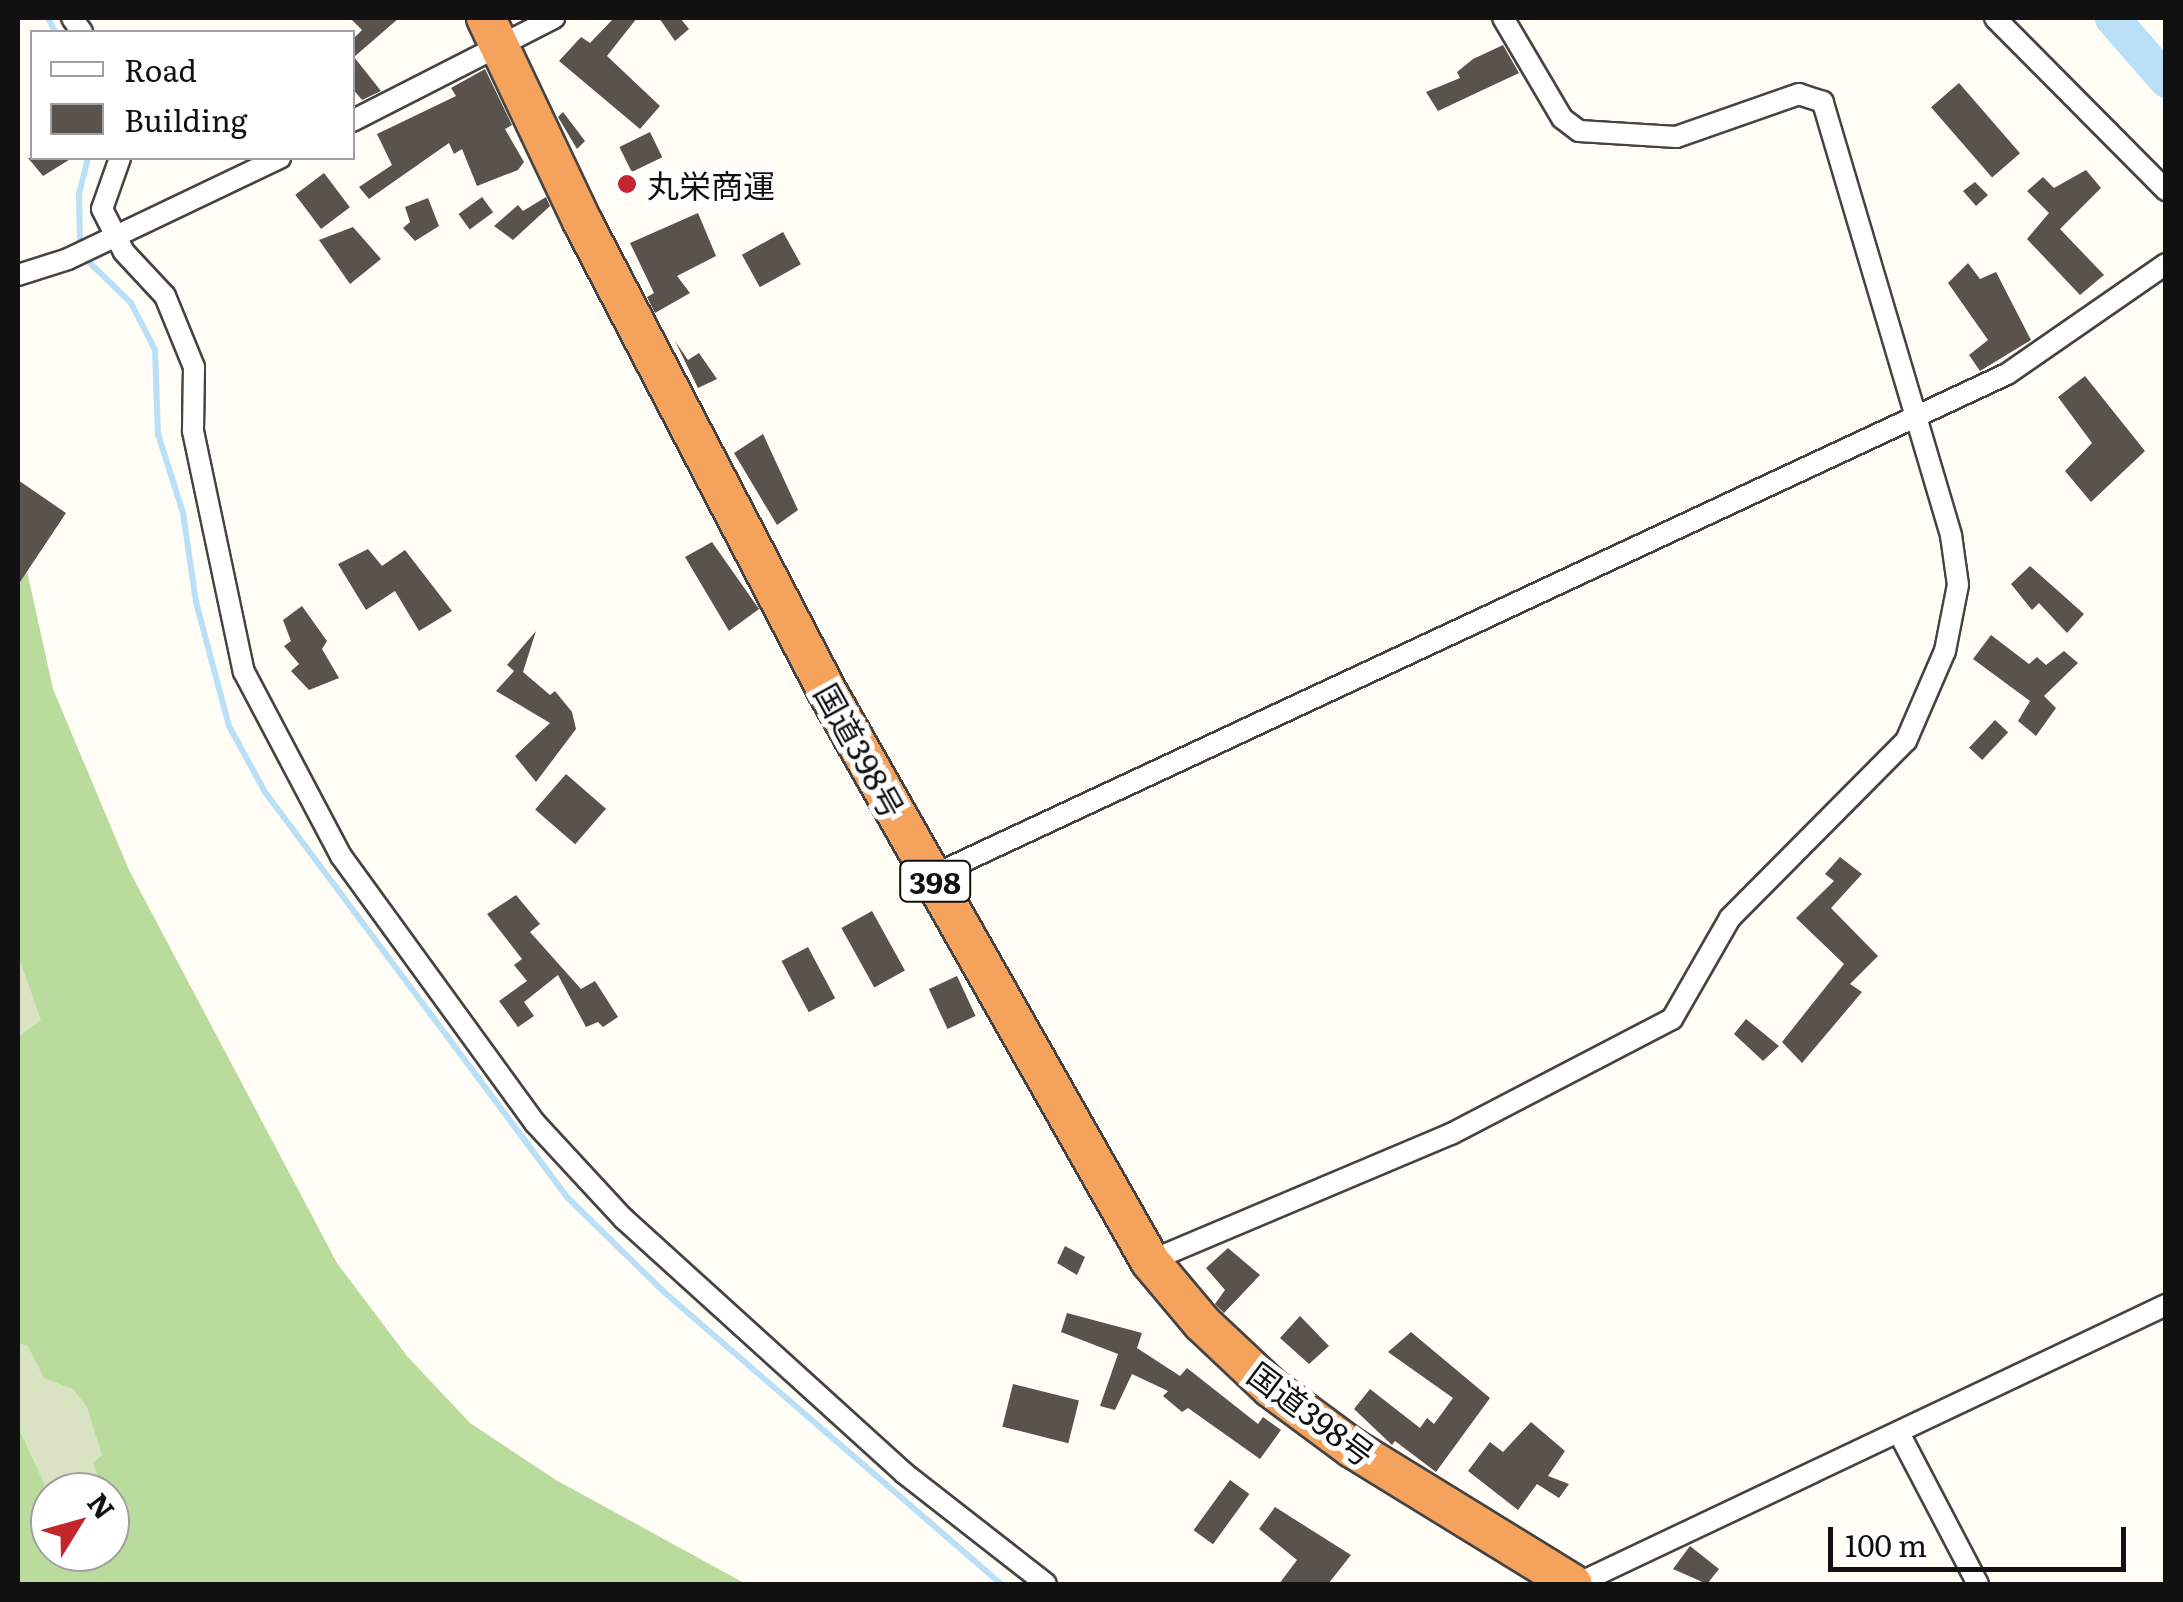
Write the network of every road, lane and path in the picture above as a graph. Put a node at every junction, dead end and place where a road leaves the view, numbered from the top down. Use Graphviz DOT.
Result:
graph roads {
  1 [pos="554,18"];
  2 [pos="1503,18"];
  3 [pos="1994,18"];
  4 [pos="493,32"];
  5 [pos="355,119"];
  6 [pos="119,160"];
  7 [pos="276,160"];
  8 [pos="2166,190"];
  9 [pos="104,239"];
  10 [pos="2166,264"];
  11 [pos="18,275"];
  12 [pos="1918,416"];
  13 [pos="932,876"];
  14 [pos="1150,1261"];
  15 [pos="2166,1306"];
  16 [pos="1900,1434"];
  17 [pos="1046,1584"];
  18 [pos="1575,1584"];
  19 [pos="1978,1584"];
  1 -- 4 [label="street"];
  2 -- 12 [label="street"];
  3 -- 8 [label="street"];
  4 -- 5 [label="street"];
  4 -- 13 [label="highway, 国道398号 / 398"];
  6 -- 9 [label="street"];
  7 -- 9 [label="street"];
  9 -- 11 [label="street"];
  9 -- 17 [label="street"];
  10 -- 12 [label="street"];
  12 -- 13 [label="street"];
  12 -- 14 [label="street"];
  13 -- 14 [label="highway, 国道398号 / 398"];
  14 -- 18 [label="highway, 国道398号 / 398"];
  15 -- 16 [label="street"];
  16 -- 18 [label="street"];
  16 -- 19 [label="street"];
}
